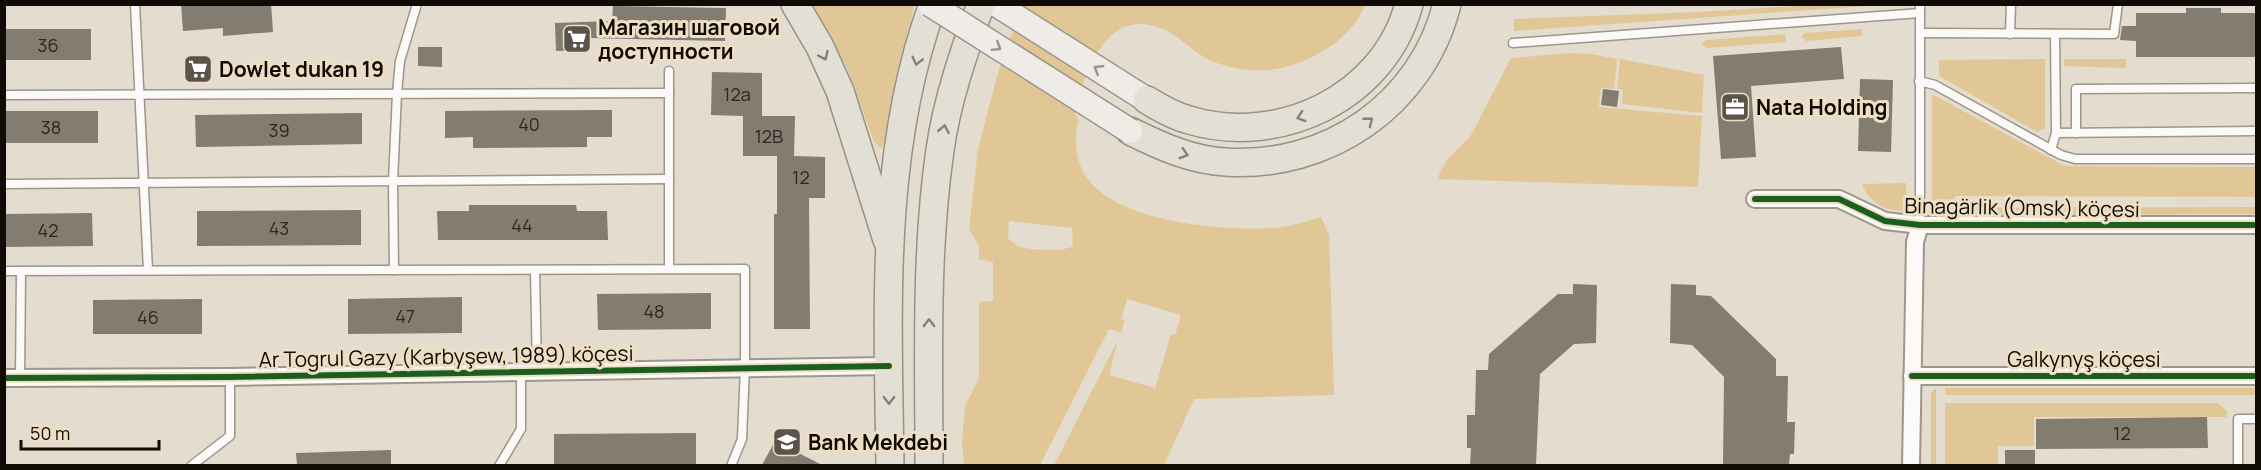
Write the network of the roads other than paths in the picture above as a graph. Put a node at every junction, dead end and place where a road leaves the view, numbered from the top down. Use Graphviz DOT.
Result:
graph roads {
  1 [pos="135,4"];
  2 [pos="417,4"];
  3 [pos="795,4"];
  4 [pos="932,4"];
  5 [pos="981,4"];
  6 [pos="996,4"];
  7 [pos="1410,4"];
  8 [pos="1446,4"];
  9 [pos="2011,4"];
  10 [pos="2118,4"];
  11 [pos="1920,9"];
  12 [pos="1920,33"];
  13 [pos="2010,34"];
  14 [pos="2055,34"];
  15 [pos="1513,43"];
  16 [pos="669,71"];
  17 [pos="1920,81"];
  18 [pos="2256,88"];
  19 [pos="397,93"];
  20 [pos="669,93"];
  21 [pos="4,94"];
  22 [pos="141,95"];
  23 [pos="1147,100"];
  24 [pos="1130,131"];
  25 [pos="2256,131"];
  26 [pos="2056,133"];
  27 [pos="2076,133"];
  28 [pos="2051,150"];
  29 [pos="2256,159"];
  30 [pos="669,179"];
  31 [pos="393,181"];
  32 [pos="4,184"];
  33 [pos="145,184"];
  34 [pos="1755,199"];
  35 [pos="1920,225"];
  36 [pos="2256,225"];
  37 [pos="890,249"];
  38 [pos="669,269"];
  39 [pos="148,270"];
  40 [pos="394,270"];
  41 [pos="4,271"];
  42 [pos="21,271"];
  43 [pos="535,271"];
  44 [pos="889,366"];
  45 [pos="745,367"];
  46 [pos="929,369"];
  47 [pos="529,372"];
  48 [pos="1912,376"];
  49 [pos="2256,376"];
  50 [pos="230,377"];
  51 [pos="12,378"];
  52 [pos="2256,419"];
  53 [pos="191,465"];
  54 [pos="499,465"];
  55 [pos="731,465"];
  56 [pos="890,465"];
  57 [pos="929,465"];
  58 [pos="946,465"];
  59 [pos="1911,465"];
  60 [pos="2238,465"];
  1 -- 22 [label="lane"];
  2 -- 19 [label="lane"];
  3 -- 37 [label="main road, one-way"];
  4 -- 24 [label="main road, one-way, bridge"];
  4 -- 37 [label="main road, one-way"];
  46 -- 5 [label="main road, one-way"];
  23 -- 6 [label="main road, one-way"];
  7 -- 23 [label="main road, one-way"];
  24 -- 8 [label="main road, one-way"];
  9 -- 13 [label="lane"];
  10 -- 14 [label="lane"];
  11 -- 12 [label="lane"];
  11 -- 15 [label="lane"];
  12 -- 13 [label="lane"];
  12 -- 17 [label="lane"];
  13 -- 14 [label="lane"];
  14 -- 26 [label="lane"];
  16 -- 20 [label="lane"];
  17 -- 28 [label="lane"];
  17 -- 35 [label="lane"];
  18 -- 27 [label="lane"];
  19 -- 20 [label="lane"];
  19 -- 22 [label="lane"];
  19 -- 31 [label="lane"];
  20 -- 30 [label="lane"];
  21 -- 22 [label="lane"];
  22 -- 33 [label="lane"];
  25 -- 27 [label="lane"];
  26 -- 27 [label="lane"];
  26 -- 28 [label="lane"];
  28 -- 29 [label="lane"];
  30 -- 31 [label="lane"];
  30 -- 38 [label="lane"];
  31 -- 33 [label="lane"];
  31 -- 40 [label="lane"];
  32 -- 33 [label="lane"];
  33 -- 39 [label="lane"];
  34 -- 35 [label="street, Binagärlik (Omsk) köçesi"];
  35 -- 36 [label="street, Binagärlik (Omsk) köçesi"];
  35 -- 48 [label="street"];
  37 -- 44 [label="main road"];
  38 -- 43 [label="lane"];
  38 -- 45 [label="lane"];
  39 -- 40 [label="lane"];
  39 -- 42 [label="lane"];
  40 -- 43 [label="lane"];
  41 -- 42 [label="lane"];
  42 -- 51 [label="lane"];
  43 -- 47 [label="lane"];
  44 -- 45 [label="street, Ar Togrul Gazy (Karbyşew, 1989) köçesi"];
  44 -- 56 [label="main road, one-way"];
  45 -- 47 [label="street, Ar Togrul Gazy (Karbyşew, 1989) köçesi"];
  45 -- 55 [label="lane"];
  46 -- 57 [label="main road"];
  46 -- 58 [label="main road"];
  47 -- 50 [label="street, Ar Togrul Gazy (Karbyşew, 1989) köçesi"];
  47 -- 54 [label="lane"];
  48 -- 49 [label="street, Galkynyş köçesi"];
  48 -- 59 [label="street"];
  50 -- 51 [label="street, Ar Togrul Gazy (Karbyşew, 1989) köçesi"];
  50 -- 53 [label="lane"];
  52 -- 60 [label="lane"];
}
